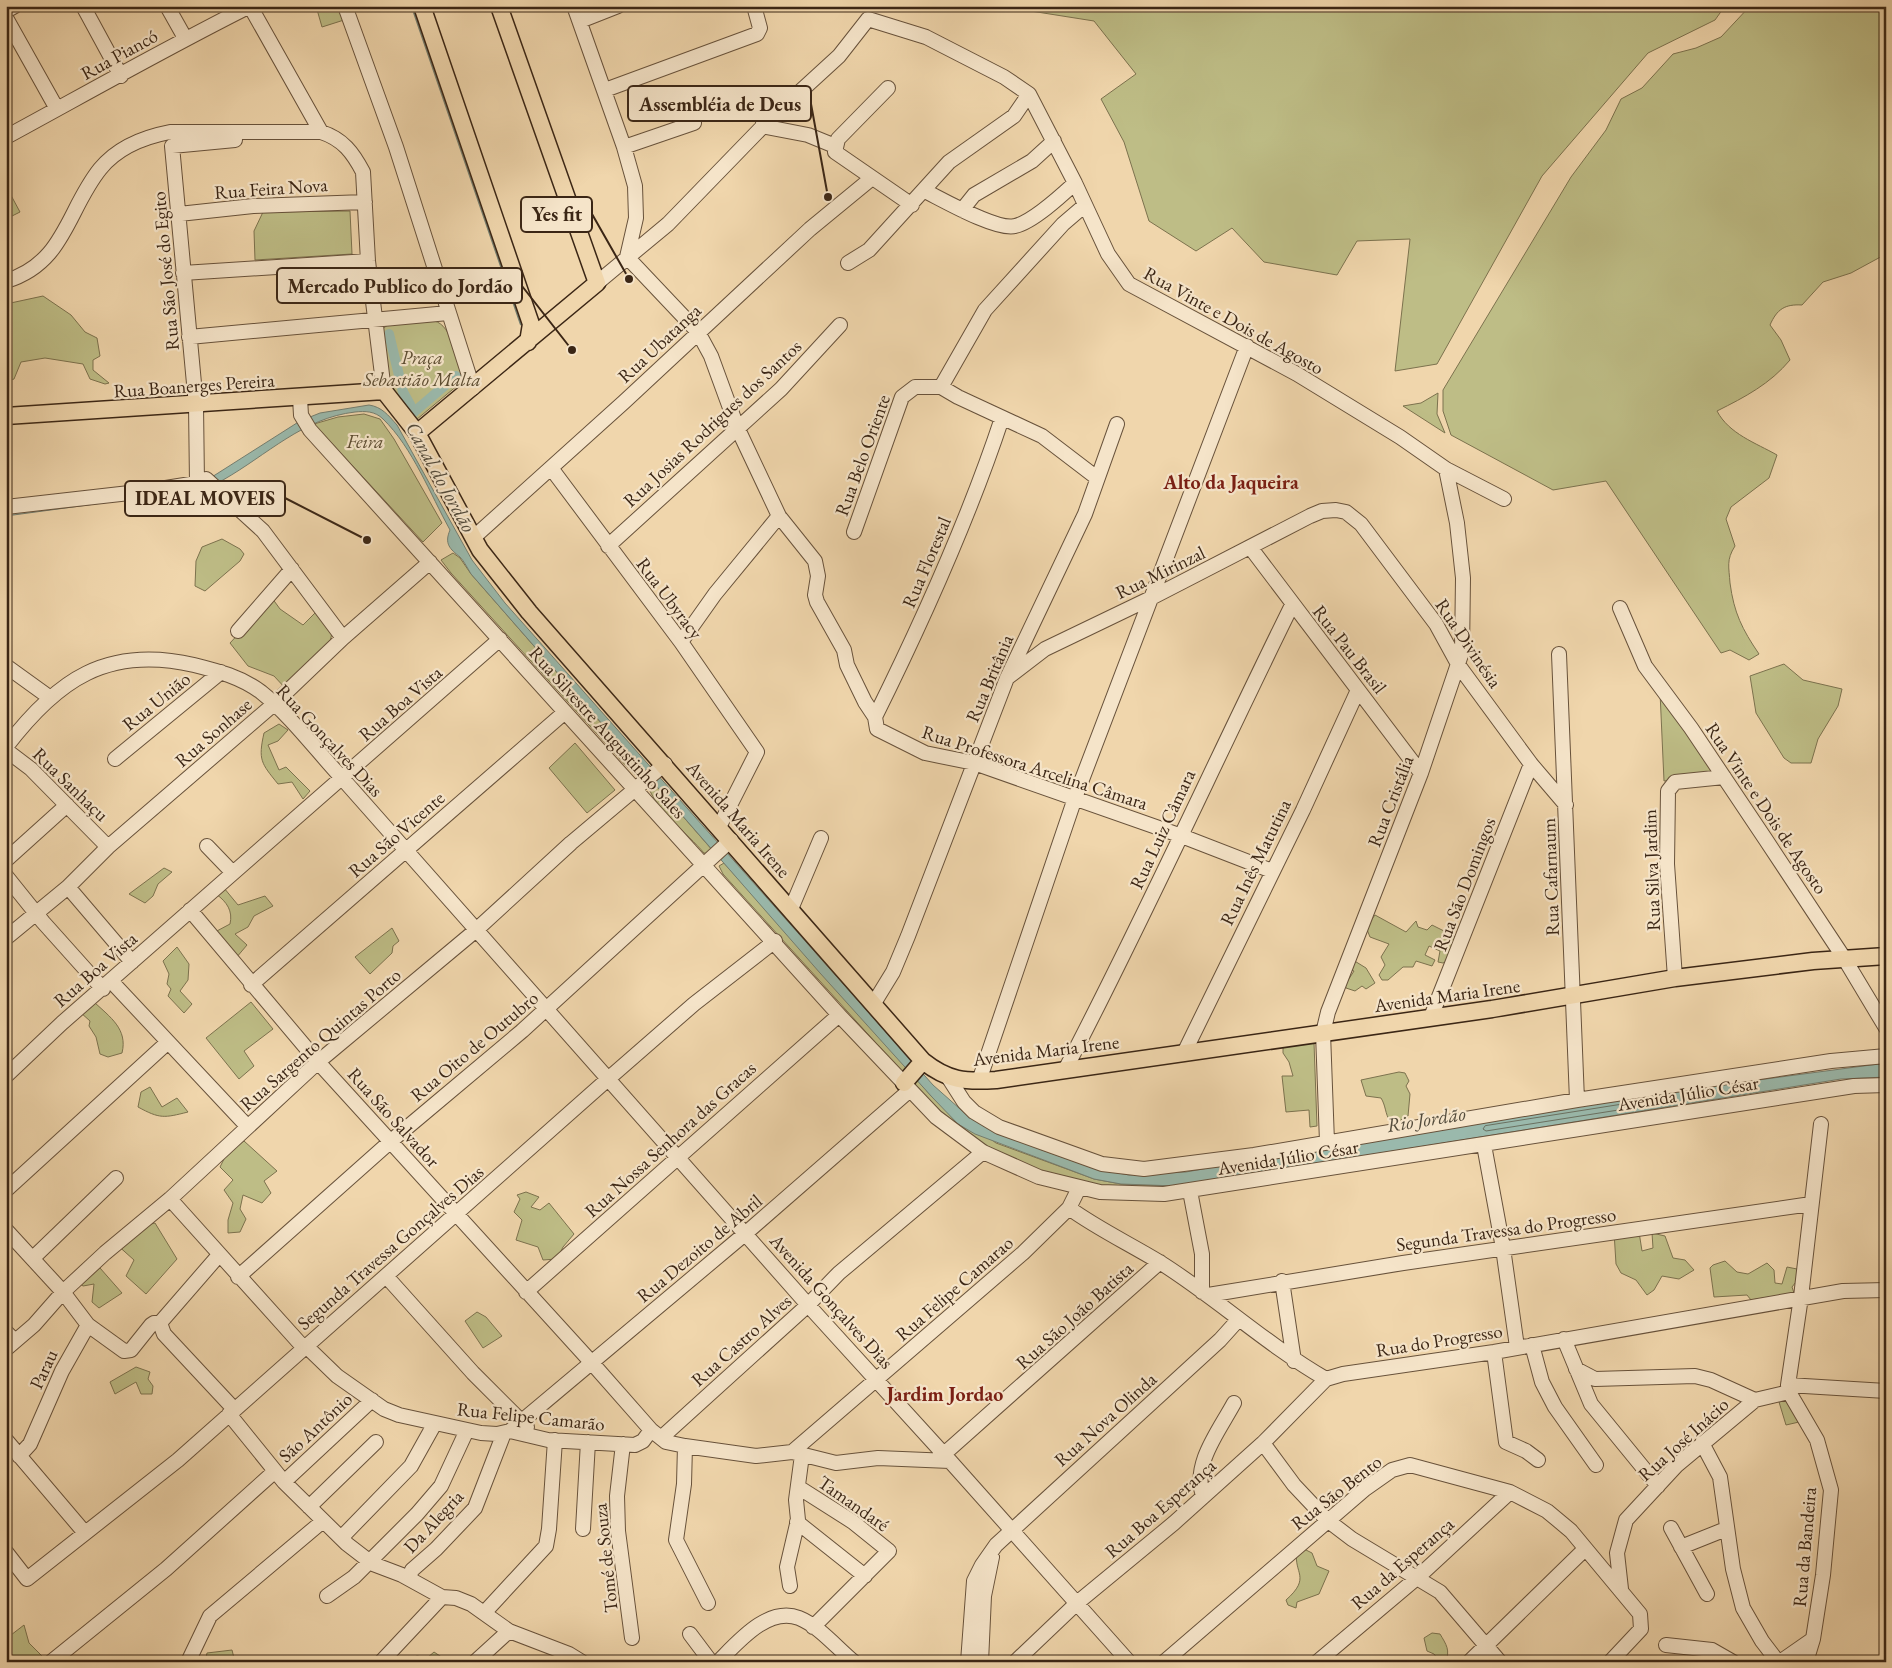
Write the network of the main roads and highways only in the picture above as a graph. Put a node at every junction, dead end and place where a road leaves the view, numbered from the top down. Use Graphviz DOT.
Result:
graph roads {
  1 [pos="422,6"];
  2 [pos="499,6"];
  3 [pos="536,327"];
  4 [pos="384,391"];
  5 [pos="6,416"];
  6 [pos="417,433"];
  7 [pos="1886,956"];
  8 [pos="922,1063"];
  9 [pos="907,1084"];
  1 -- 3 [label="main road"];
  2 -- 3 [label="main road"];
  3 -- 6 [label="main road"];
  4 -- 5 [label="main road, Rua Boanerges Pereira"];
  4 -- 6 [label="main road, Avenida Maria Irene"];
  6 -- 8 [label="main road, Avenida Maria Irene"];
  7 -- 8 [label="main road, Avenida Maria Irene"];
  8 -- 9 [label="main road"];
}
